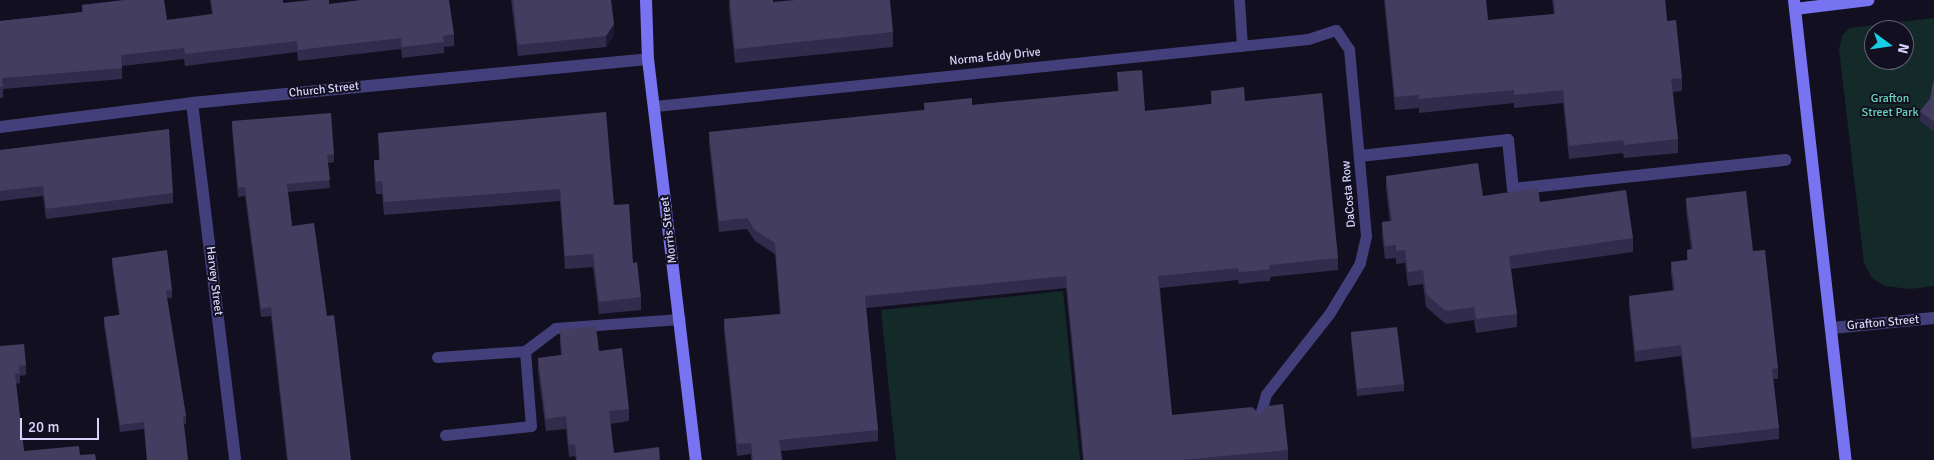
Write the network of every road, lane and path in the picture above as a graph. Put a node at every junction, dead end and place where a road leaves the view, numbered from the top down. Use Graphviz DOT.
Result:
graph roads {
  1 [pos="646,0"];
  2 [pos="1238,0"];
  3 [pos="1868,0"];
  4 [pos="1795,4"];
  5 [pos="1336,30"];
  6 [pos="1242,46"];
  7 [pos="648,59"];
  8 [pos="192,103"];
  9 [pos="655,106"];
  10 [pos="0,127"];
  11 [pos="1360,156"];
  12 [pos="1784,160"];
  13 [pos="1934,318"];
  14 [pos="680,319"];
  15 [pos="1832,328"];
  16 [pos="525,351"];
  17 [pos="437,357"];
  18 [pos="1259,418"];
  19 [pos="445,435"];
  20 [pos="234,460"];
  21 [pos="696,460"];
  22 [pos="1846,460"];
  1 -- 7 [label="street, Morris Street"];
  2 -- 6 [label="lane"];
  3 -- 4 [label="street"];
  4 -- 15 [label="street"];
  5 -- 6 [label="lane, Norma Eddy Drive"];
  5 -- 11 [label="lane, DaCosta Row"];
  6 -- 9 [label="lane, Norma Eddy Drive"];
  7 -- 8 [label="street, Church Street"];
  7 -- 9 [label="street, Morris Street"];
  8 -- 10 [label="street, Church Street"];
  8 -- 20 [label="street, Harvey Street"];
  9 -- 14 [label="street, Morris Street"];
  11 -- 12 [label="street"];
  11 -- 18 [label="lane, DaCosta Row"];
  13 -- 15 [label="street, Grafton Street"];
  14 -- 16 [label="lane"];
  14 -- 21 [label="street, Morris Street"];
  15 -- 22 [label="street"];
  16 -- 17 [label="lane"];
  16 -- 19 [label="lane"];
}
